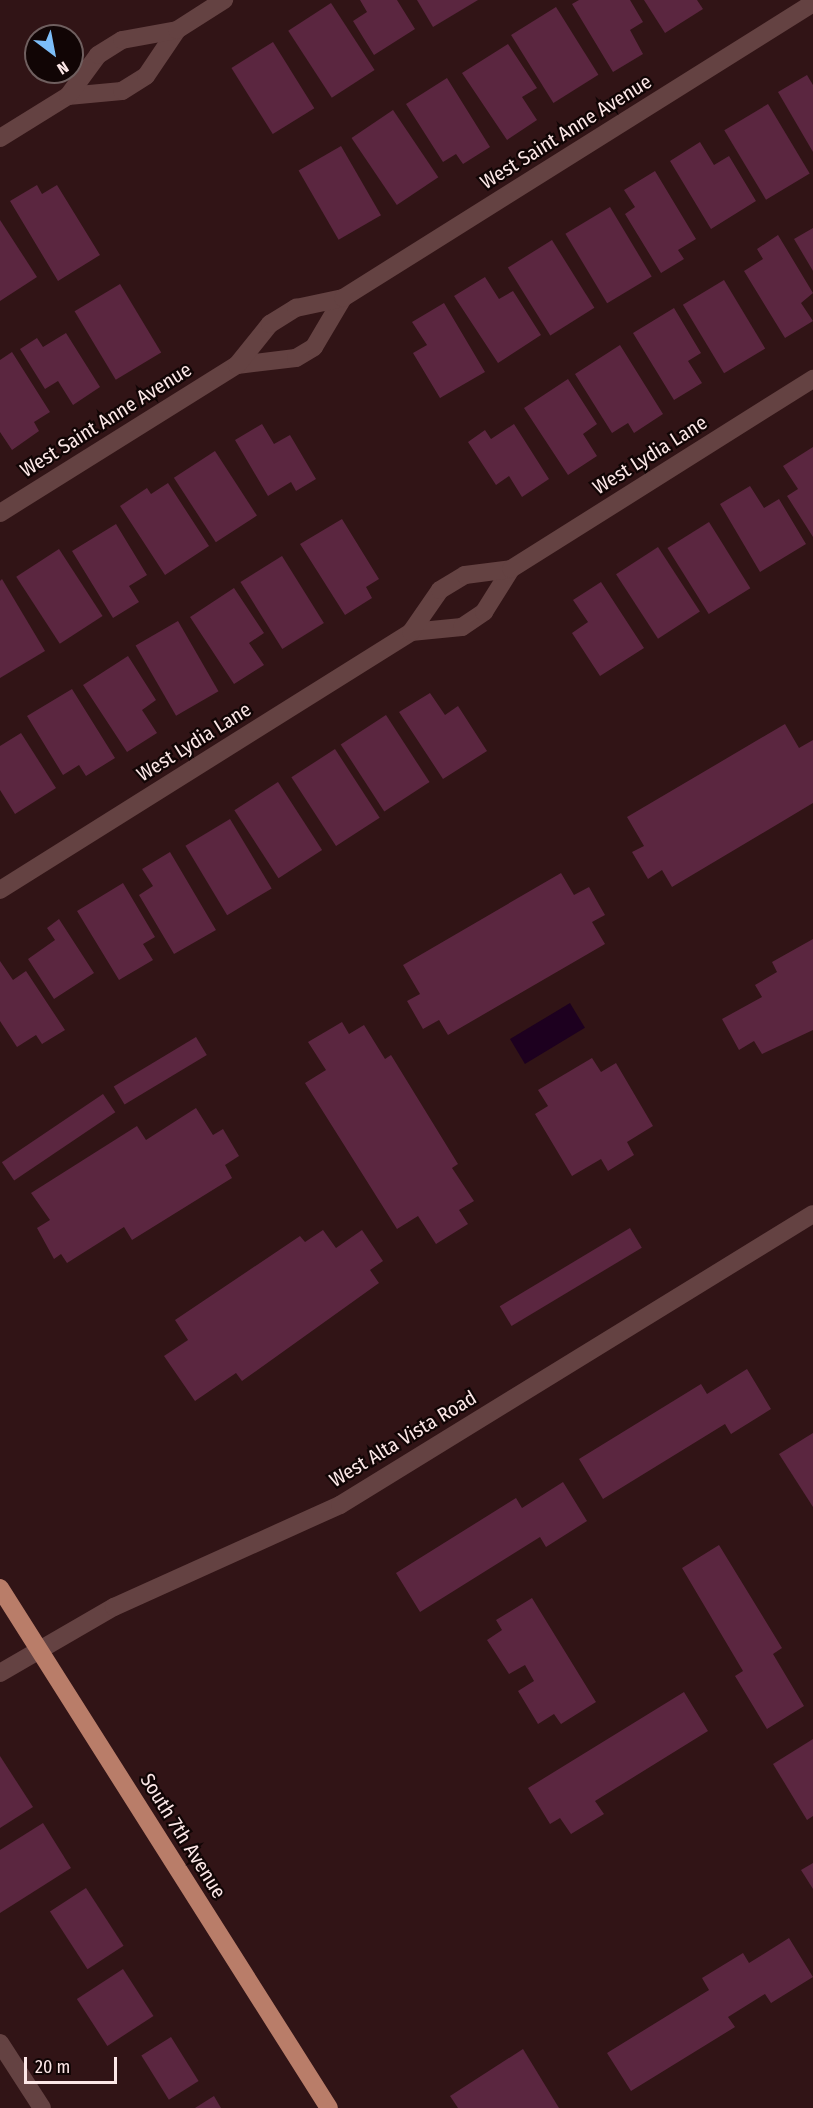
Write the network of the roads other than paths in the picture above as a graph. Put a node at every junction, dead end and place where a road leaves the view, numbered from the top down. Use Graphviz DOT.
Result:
graph roads {
  1 [pos="224,0"];
  2 [pos="813,3"];
  3 [pos="177,30"];
  4 [pos="68,96"];
  5 [pos="0,138"];
  6 [pos="343,298"];
  7 [pos="237,365"];
  8 [pos="813,379"];
  9 [pos="0,513"];
  10 [pos="511,569"];
  11 [pos="411,632"];
  12 [pos="0,890"];
  13 [pos="813,1214"];
  14 [pos="0,1588"];
  15 [pos="38,1649"];
  16 [pos="0,1673"];
  17 [pos="0,2043"];
  18 [pos="42,2108"];
  19 [pos="329,2108"];
  1 -- 3 [label="street"];
  2 -- 6 [label="street, West Saint Anne Avenue"];
  3 -- 4 [label="street"];
  3 -- 4 [label="street"];
  4 -- 5 [label="street"];
  6 -- 7 [label="street, West Saint Anne Avenue"];
  6 -- 7 [label="street, West Saint Anne Avenue"];
  7 -- 9 [label="street, West Saint Anne Avenue"];
  8 -- 10 [label="street, West Lydia Lane"];
  10 -- 11 [label="street, West Lydia Lane"];
  10 -- 11 [label="street, West Lydia Lane"];
  11 -- 12 [label="street, West Lydia Lane"];
  13 -- 15 [label="street, West Alta Vista Road"];
  14 -- 15 [label="main road, South 7th Avenue"];
  15 -- 16 [label="street, West Alta Vista Road"];
  15 -- 19 [label="main road, South 7th Avenue"];
  17 -- 18 [label="street"];
}
